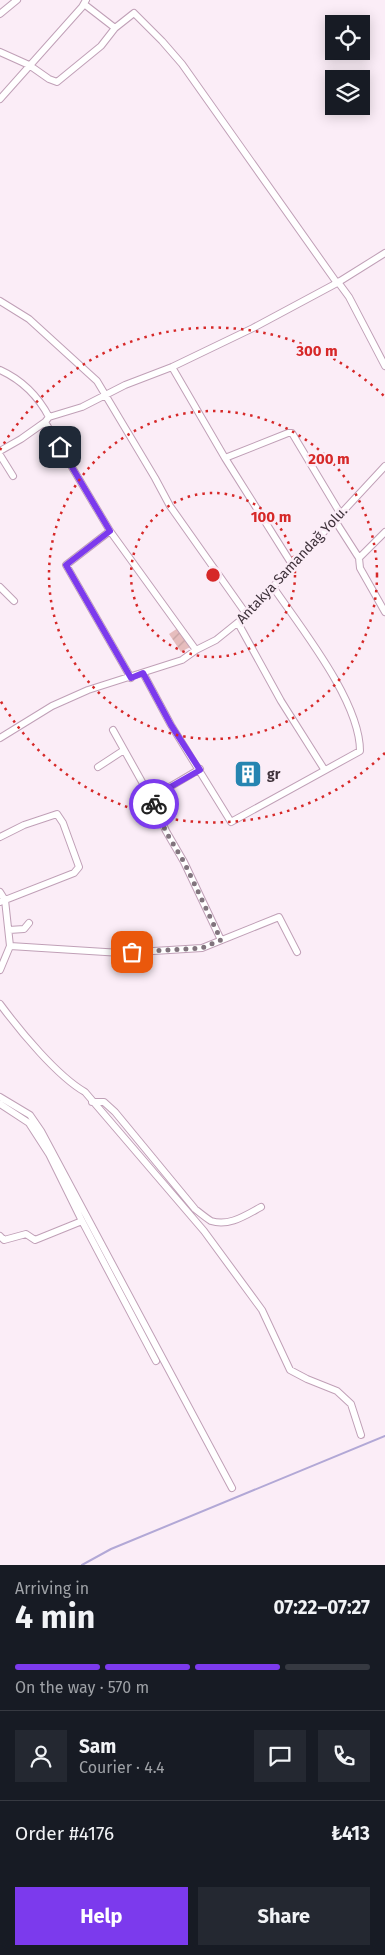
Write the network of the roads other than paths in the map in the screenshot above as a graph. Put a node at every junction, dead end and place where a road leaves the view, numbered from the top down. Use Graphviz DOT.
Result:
graph roads {
  1 [pos="17,0"];
  2 [pos="85,2"];
  3 [pos="0,14"];
  4 [pos="115,28"];
  5 [pos="0,52"];
  6 [pos="29,65"];
  7 [pos="0,99"];
  8 [pos="385,253"];
  9 [pos="338,282"];
  10 [pos="0,302"];
  11 [pos="385,364"];
  12 [pos="172,367"];
  13 [pos="0,370"];
  14 [pos="105,394"];
  15 [pos="47,420"];
  16 [pos="0,451"];
  17 [pos="0,455"];
  18 [pos="225,458"];
  19 [pos="385,466"];
  20 [pos="13,476"];
  21 [pos="340,513"];
  22 [pos="334,520"];
  23 [pos="110,531"];
  24 [pos="385,532"];
  25 [pos="359,558"];
  26 [pos="293,566"];
  27 [pos="0,587"];
  28 [pos="273,587"];
  29 [pos="14,601"];
  30 [pos="385,612"];
  31 [pos="247,615"];
  32 [pos="238,623"];
  33 [pos="196,650"];
  34 [pos="143,673"];
  35 [pos="131,678"];
  36 [pos="113,730"];
  37 [pos="0,738"];
  38 [pos="124,750"];
  39 [pos="98,766"];
  40 [pos="324,769"];
  41 [pos="200,770"];
  42 [pos="151,798"];
  43 [pos="0,837"];
  44 [pos="0,892"];
  45 [pos="3,901"];
  46 [pos="29,923"];
  47 [pos="9,930"];
  48 [pos="221,940"];
  49 [pos="10,946"];
  50 [pos="297,952"];
  51 [pos="0,970"];
  52 [pos="0,1004"];
  53 [pos="0,1097"];
  54 [pos="92,1102"];
  55 [pos="0,1104"];
  56 [pos="261,1207"];
  57 [pos="82,1222"];
  58 [pos="0,1236"];
  59 [pos="156,1361"];
  60 [pos="361,1435"];
  61 [pos="232,1488"];
  1 -- 3 [label="street"];
  2 -- 4 [label="street"];
  2 -- 6 [label="street"];
  4 -- 6 [label="street"];
  4 -- 9 [label="street"];
  5 -- 6 [label="street"];
  6 -- 7 [label="street"];
  8 -- 9 [label="street"];
  9 -- 11 [label="street"];
  9 -- 12 [label="street"];
  10 -- 14 [label="street"];
  12 -- 14 [label="street"];
  12 -- 18 [label="street"];
  13 -- 15 [label="street"];
  14 -- 15 [label="street"];
  14 -- 31 [label="street"];
  15 -- 16 [label="street"];
  15 -- 23 [label="street"];
  17 -- 20 [label="street"];
  18 -- 21 [label="street"];
  18 -- 26 [label="street"];
  19 -- 21 [label="street, Antakya Samandağ Yolu."];
  21 -- 22 [label="street, Antakya Samandağ Yolu."];
  22 -- 25 [label="street"];
  22 -- 26 [label="street, Antakya Samandağ Yolu."];
  23 -- 33 [label="street"];
  23 -- 35 [label="street"];
  24 -- 25 [label="street"];
  25 -- 30 [label="street"];
  26 -- 28 [label="street, Antakya Samandağ Yolu."];
  27 -- 29 [label="street"];
  28 -- 31 [label="street, Antakya Samandağ Yolu."];
  28 -- 40 [label="street"];
  31 -- 32 [label="street, Antakya Samandağ Yolu."];
  32 -- 33 [label="street, Antakya Samandağ Yolu."];
  32 -- 40 [label="street"];
  33 -- 34 [label="street, Antakya Samandağ Yolu."];
  34 -- 35 [label="street, Antakya Samandağ Yolu."];
  34 -- 41 [label="street"];
  35 -- 37 [label="street, Antakya Samandağ Yolu."];
  36 -- 38 [label="street"];
  38 -- 39 [label="street"];
  38 -- 42 [label="street"];
  40 -- 41 [label="street"];
  41 -- 42 [label="street"];
  42 -- 48 [label="street"];
  43 -- 45 [label="street"];
  44 -- 45 [label="street"];
  45 -- 47 [label="street"];
  46 -- 47 [label="street"];
  47 -- 49 [label="street"];
  48 -- 49 [label="street"];
  48 -- 50 [label="street"];
  49 -- 51 [label="street"];
  52 -- 54 [label="street"];
  53 -- 61 [label="street"];
  54 -- 56 [label="street"];
  54 -- 60 [label="street"];
  55 -- 57 [label="street"];
  57 -- 58 [label="street"];
  57 -- 59 [label="street"];
}
